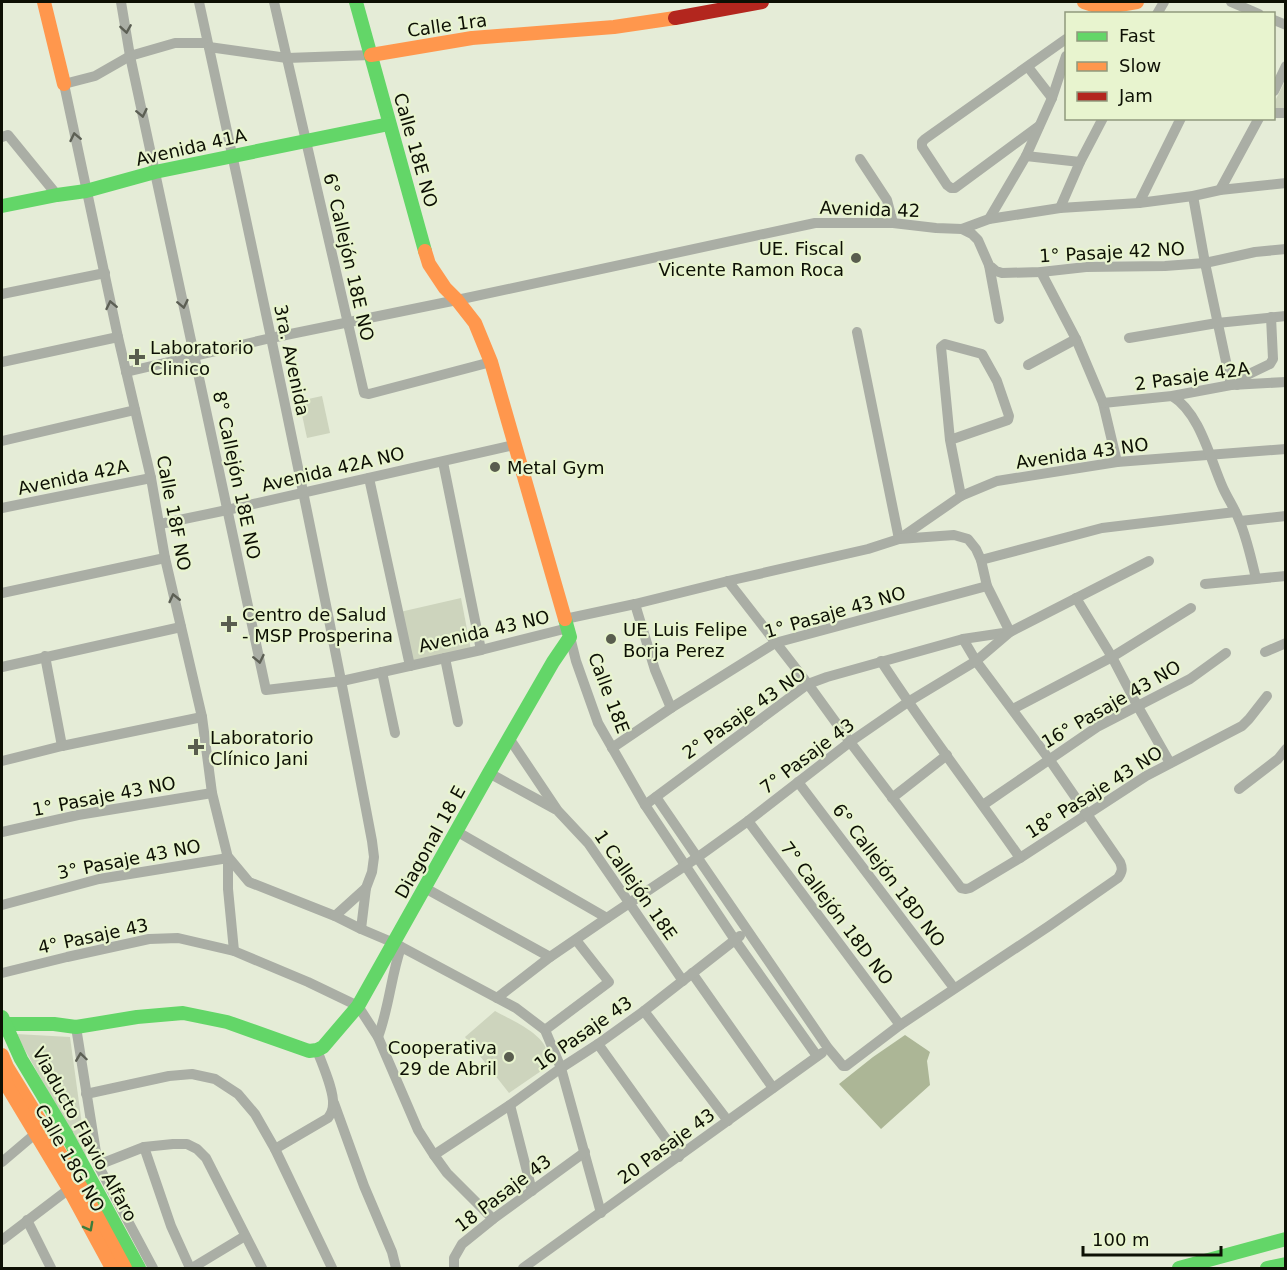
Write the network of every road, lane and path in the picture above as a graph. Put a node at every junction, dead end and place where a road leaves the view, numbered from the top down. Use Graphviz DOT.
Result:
graph roads {
  1 [pos="44,2"];
  2 [pos="51,2"];
  3 [pos="121,2"];
  4 [pos="199,2"];
  5 [pos="274,2"];
  6 [pos="356,2"];
  7 [pos="762,2"];
  8 [pos="1137,2"];
  9 [pos="1090,5"];
  10 [pos="1236,5"];
  11 [pos="1254,12"];
  12 [pos="1065,40"];
  13 [pos="206,45"];
  14 [pos="371,55"];
  15 [pos="130,56"];
  16 [pos="286,58"];
  17 [pos="1065,59"];
  18 [pos="1286,66"];
  19 [pos="1028,67"];
  20 [pos="64,82"];
  21 [pos="1275,89"];
  22 [pos="1052,98"];
  23 [pos="1102,120"];
  24 [pos="1180,120"];
  25 [pos="1258,120"];
  26 [pos="389,124"];
  27 [pos="1040,126"];
  28 [pos="2,137"];
  29 [pos="305,140"];
  30 [pos="232,156"];
  31 [pos="1026,156"];
  32 [pos="860,159"];
  33 [pos="1080,162"];
  34 [pos="155,172"];
  35 [pos="1286,183"];
  36 [pos="87,190"];
  37 [pos="1220,190"];
  38 [pos="57,195"];
  39 [pos="1193,196"];
  40 [pos="1139,203"];
  41 [pos="2,206"];
  42 [pos="1060,207"];
  43 [pos="989,219"];
  44 [pos="893,223"];
  45 [pos="962,229"];
  46 [pos="1286,249"];
  47 [pos="1204,263"];
  48 [pos="989,265"];
  49 [pos="1041,272"];
  50 [pos="105,273"];
  51 [pos="2,294"];
  52 [pos="457,300"];
  53 [pos="1286,316"];
  54 [pos="1271,317"];
  55 [pos="999,319"];
  56 [pos="347,323"];
  57 [pos="1217,324"];
  58 [pos="857,332"];
  59 [pos="118,337"];
  60 [pos="271,338"];
  61 [pos="1129,338"];
  62 [pos="1076,339"];
  63 [pos="194,357"];
  64 [pos="2,362"];
  65 [pos="490,362"];
  66 [pos="1028,365"];
  67 [pos="126,372"];
  68 [pos="1286,382"];
  69 [pos="1234,385"];
  70 [pos="1172,396"];
  71 [pos="1103,403"];
  72 [pos="135,410"];
  73 [pos="951,440"];
  74 [pos="2,441"];
  75 [pos="514,445"];
  76 [pos="1286,449"];
  77 [pos="1209,455"];
  78 [pos="443,462"];
  79 [pos="1118,462"];
  80 [pos="151,478"];
  81 [pos="369,478"];
  82 [pos="302,493"];
  83 [pos="961,496"];
  84 [pos="2,508"];
  85 [pos="227,510"];
  86 [pos="1237,516"];
  87 [pos="1286,516"];
  88 [pos="160,524"];
  89 [pos="899,539"];
  90 [pos="165,558"];
  91 [pos="981,560"];
  92 [pos="1149,561"];
  93 [pos="1286,576"];
  94 [pos="1256,578"];
  95 [pos="728,581"];
  96 [pos="1205,584"];
  97 [pos="987,586"];
  98 [pos="2,593"];
  99 [pos="1076,598"];
  100 [pos="635,604"];
  101 [pos="1191,608"];
  102 [pos="181,627"];
  103 [pos="568,628"];
  104 [pos="1010,632"];
  105 [pos="963,639"];
  106 [pos="775,643"];
  107 [pos="1286,643"];
  108 [pos="481,650"];
  109 [pos="1265,651"];
  110 [pos="1226,653"];
  111 [pos="45,656"];
  112 [pos="1112,657"];
  113 [pos="445,658"];
  114 [pos="976,661"];
  115 [pos="881,662"];
  116 [pos="410,666"];
  117 [pos="2,667"];
  118 [pos="382,672"];
  119 [pos="342,681"];
  120 [pos="808,684"];
  121 [pos="266,690"];
  122 [pos="1267,696"];
  123 [pos="908,702"];
  124 [pos="1137,705"];
  125 [pos="671,708"];
  126 [pos="1013,709"];
  127 [pos="202,717"];
  128 [pos="458,722"];
  129 [pos="395,733"];
  130 [pos="509,738"];
  131 [pos="850,742"];
  132 [pos="62,746"];
  133 [pos="612,748"];
  134 [pos="1286,749"];
  135 [pos="947,756"];
  136 [pos="1049,759"];
  137 [pos="2,761"];
  138 [pos="1170,763"];
  139 [pos="489,773"];
  140 [pos="798,782"];
  141 [pos="1239,789"];
  142 [pos="212,792"];
  143 [pos="657,797"];
  144 [pos="892,798"];
  145 [pos="645,805"];
  146 [pos="983,805"];
  147 [pos="558,811"];
  148 [pos="1087,814"];
  149 [pos="748,821"];
  150 [pos="456,831"];
  151 [pos="2,832"];
  152 [pos="698,857"];
  153 [pos="228,858"];
  154 [pos="1020,858"];
  155 [pos="685,866"];
  156 [pos="366,888"];
  157 [pos="425,888"];
  158 [pos="629,903"];
  159 [pos="2,905"];
  160 [pos="335,916"];
  161 [pos="607,918"];
  162 [pos="361,929"];
  163 [pos="747,930"];
  164 [pos="576,940"];
  165 [pos="735,940"];
  166 [pos="398,945"];
  167 [pos="234,951"];
  168 [pos="550,957"];
  169 [pos="2,973"];
  170 [pos="687,977"];
  171 [pos="954,988"];
  172 [pos="497,998"];
  173 [pos="358,1006"];
  174 [pos="644,1011"];
  175 [pos="2,1017"];
  176 [pos="2,1024"];
  177 [pos="900,1024"];
  178 [pos="76,1027"];
  179 [pos="545,1030"];
  180 [pos="378,1037"];
  181 [pos="598,1044"];
  182 [pos="828,1048"];
  183 [pos="313,1051"];
  184 [pos="2,1055"];
  185 [pos="817,1056"];
  186 [pos="2,1065"];
  187 [pos="561,1068"];
  188 [pos="773,1088"];
  189 [pos="86,1094"];
  190 [pos="334,1103"];
  191 [pos="510,1105"];
  192 [pos="728,1121"];
  193 [pos="35,1134"];
  194 [pos="144,1147"];
  195 [pos="276,1149"];
  196 [pos="585,1152"];
  197 [pos="434,1155"];
  198 [pos="679,1157"];
  199 [pos="2,1162"];
  200 [pos="98,1165"];
  201 [pos="69,1189"];
  202 [pos="532,1191"];
  203 [pos="601,1213"];
  204 [pos="493,1218"];
  205 [pos="27,1220"];
  206 [pos="244,1236"];
  207 [pos="1286,1239"];
  208 [pos="2,1240"];
  209 [pos="1286,1264"];
  210 [pos="51,1269"];
  211 [pos="112,1269"];
  212 [pos="125,1269"];
  213 [pos="139,1269"];
  214 [pos="153,1269"];
  215 [pos="191,1269"];
  216 [pos="262,1269"];
  217 [pos="332,1269"];
  218 [pos="396,1269"];
  219 [pos="454,1269"];
  220 [pos="523,1269"];
  221 [pos="1179,1269"];
  222 [pos="1267,1269"];
  1 -- 20 [label="main road"];
  2 -- 20 [label="main road"];
  3 -- 15 [label="street, 8° Callejón 18E NO, one-way"];
  4 -- 13 [label="street, 3ra. Avenida"];
  5 -- 16 [label="street, 6° Callejón 18E NO"];
  6 -- 14 [label="main road, Calle 18E NO"];
  7 -- 14 [label="main road, Calle 1ra"];
  8 -- 9 [label="main road"];
  10 -- 11 [label="street"];
  12 -- 19 [label="street"];
  13 -- 15 [label="street, Calle 1ra"];
  13 -- 16 [label="street, Calle 1ra"];
  13 -- 30 [label="street, 3ra. Avenida"];
  14 -- 16 [label="street, Calle 1ra"];
  14 -- 26 [label="main road, Calle 18E NO"];
  15 -- 20 [label="street, Calle 1ra"];
  15 -- 34 [label="street, 8° Callejón 18E NO, one-way"];
  16 -- 29 [label="street, 6° Callejón 18E NO"];
  17 -- 22 [label="street"];
  18 -- 21 [label="street"];
  19 -- 22 [label="street"];
  19 -- 27 [label="street"];
  36 -- 20 [label="street, Calle 18F NO, one-way"];
  22 -- 27 [label="street"];
  23 -- 33 [label="street"];
  24 -- 40 [label="street"];
  25 -- 37 [label="street"];
  26 -- 29 [label="main road, Avenida 41A"];
  26 -- 52 [label="main road, Calle 18E NO"];
  27 -- 31 [label="street"];
  28 -- 38 [label="street"];
  29 -- 30 [label="main road, Avenida 41A"];
  29 -- 56 [label="street, 6° Callejón 18E NO"];
  30 -- 34 [label="main road, Avenida 41A"];
  30 -- 60 [label="street, 3ra. Avenida"];
  31 -- 33 [label="street"];
  31 -- 43 [label="street"];
  32 -- 44 [label="street"];
  33 -- 42 [label="street"];
  34 -- 36 [label="main road, Avenida 41A"];
  34 -- 63 [label="street, 8° Callejón 18E NO, one-way"];
  35 -- 37 [label="street, Avenida 42"];
  36 -- 38 [label="main road, Avenida 41A"];
  36 -- 50 [label="street, Calle 18F NO"];
  37 -- 39 [label="street, Avenida 42"];
  38 -- 41 [label="main road, Avenida 41A"];
  39 -- 40 [label="street, Avenida 42"];
  39 -- 47 [label="street"];
  40 -- 42 [label="street, Avenida 42"];
  42 -- 43 [label="street, Avenida 42"];
  43 -- 45 [label="street, Avenida 42"];
  44 -- 45 [label="street, Avenida 42"];
  44 -- 52 [label="street, Avenida 42"];
  45 -- 48 [label="street"];
  46 -- 47 [label="street, 1° Pasaje 42 NO"];
  47 -- 49 [label="street, 1° Pasaje 42 NO"];
  47 -- 57 [label="street"];
  48 -- 49 [label="street, 1° Pasaje 42 NO"];
  48 -- 55 [label="street"];
  49 -- 62 [label="street"];
  50 -- 51 [label="street"];
  59 -- 50 [label="street, Calle 18F NO, one-way"];
  52 -- 56 [label="street, Avenida 42"];
  52 -- 65 [label="main road, Calle 18E"];
  53 -- 54 [label="street"];
  54 -- 57 [label="street"];
  54 -- 69 [label="street"];
  56 -- 60 [label="street, Avenida 42"];
  56 -- 65 [label="street, 6° Callejón 18E NO"];
  57 -- 61 [label="street"];
  57 -- 69 [label="street"];
  58 -- 89 [label="street"];
  59 -- 64 [label="street"];
  59 -- 67 [label="street, Calle 18F NO"];
  60 -- 63 [label="street, Avenida 42"];
  60 -- 82 [label="street, 3ra. Avenida"];
  62 -- 66 [label="street"];
  62 -- 71 [label="street"];
  63 -- 67 [label="street, Avenida 42"];
  63 -- 85 [label="street, 8° Callejón 18E NO"];
  65 -- 75 [label="main road, Calle 18E"];
  67 -- 72 [label="street, Calle 18F NO"];
  68 -- 69 [label="street, 2 Pasaje 42A"];
  69 -- 70 [label="street, 2 Pasaje 42A"];
  70 -- 71 [label="street, 2 Pasaje 42A"];
  70 -- 77 [label="street"];
  71 -- 79 [label="street"];
  72 -- 74 [label="street"];
  72 -- 80 [label="street, Calle 18F NO"];
  73 -- 73 [label="street"];
  73 -- 83 [label="street"];
  75 -- 78 [label="street, Avenida 42A NO"];
  75 -- 103 [label="main road, Calle 18E"];
  76 -- 77 [label="street, Avenida 43 NO"];
  77 -- 79 [label="street, Avenida 43 NO"];
  77 -- 86 [label="street"];
  78 -- 81 [label="street, Avenida 42A NO"];
  78 -- 108 [label="street"];
  79 -- 83 [label="street, Avenida 43 NO"];
  80 -- 84 [label="street, Avenida 42A"];
  80 -- 88 [label="street, Calle 18F NO"];
  81 -- 82 [label="street, Avenida 42A NO"];
  81 -- 116 [label="street"];
  82 -- 85 [label="street, Avenida 42A NO"];
  82 -- 119 [label="street, 3ra. Avenida"];
  83 -- 89 [label="street, Avenida 43 NO"];
  85 -- 88 [label="street, Avenida 42A NO"];
  85 -- 121 [label="street, 8° Callejón 18E NO, one-way"];
  86 -- 87 [label="street"];
  86 -- 91 [label="street"];
  86 -- 94 [label="street"];
  88 -- 90 [label="street, Calle 18F NO"];
  89 -- 91 [label="street, Avenida 43 NO"];
  89 -- 95 [label="street, Avenida 43 NO"];
  90 -- 98 [label="street"];
  102 -- 90 [label="street, Calle 18F NO, one-way"];
  91 -- 97 [label="street, Avenida 43 NO"];
  92 -- 99 [label="street, 7° Pasaje 43"];
  93 -- 94 [label="street"];
  94 -- 96 [label="street"];
  95 -- 100 [label="street, Avenida 43 NO"];
  95 -- 106 [label="street"];
  97 -- 104 [label="street, Avenida 43 NO"];
  97 -- 106 [label="street, 1° Pasaje 43 NO"];
  99 -- 104 [label="street, 7° Pasaje 43"];
  99 -- 112 [label="street"];
  100 -- 103 [label="street, Avenida 43 NO"];
  100 -- 125 [label="street"];
  101 -- 112 [label="street"];
  102 -- 111 [label="street"];
  102 -- 127 [label="street, Calle 18F NO"];
  103 -- 108 [label="street, Avenida 43 NO"];
  103 -- 130 [label="main road, Diagonal 18 E"];
  103 -- 133 [label="street, Calle 18E"];
  104 -- 105 [label="street, 2° Pasaje 43 NO"];
  104 -- 114 [label="street, 7° Pasaje 43"];
  105 -- 114 [label="street"];
  105 -- 115 [label="street, 2° Pasaje 43 NO"];
  106 -- 120 [label="street"];
  106 -- 125 [label="street, 1° Pasaje 43 NO"];
  107 -- 109 [label="street"];
  108 -- 113 [label="street, Avenida 43 NO"];
  110 -- 124 [label="street, 16° Pasaje 43 NO"];
  111 -- 117 [label="street"];
  111 -- 132 [label="street"];
  112 -- 124 [label="street"];
  112 -- 126 [label="street"];
  113 -- 116 [label="street, Avenida 43 NO"];
  113 -- 128 [label="street"];
  114 -- 123 [label="street, 7° Pasaje 43"];
  114 -- 126 [label="street"];
  115 -- 120 [label="street, 2° Pasaje 43 NO"];
  115 -- 123 [label="street"];
  116 -- 118 [label="street, Avenida 43 NO"];
  118 -- 119 [label="street, Avenida 43 NO"];
  118 -- 129 [label="street"];
  119 -- 121 [label="street, Avenida 43 NO"];
  119 -- 156 [label="street, 3ra. Avenida"];
  120 -- 131 [label="street"];
  120 -- 143 [label="street, 2° Pasaje 43 NO"];
  122 -- 138 [label="street, 18° Pasaje 43 NO"];
  123 -- 131 [label="street, 7° Pasaje 43"];
  123 -- 135 [label="street"];
  124 -- 136 [label="street, 16° Pasaje 43 NO"];
  124 -- 138 [label="street"];
  125 -- 133 [label="street, 1° Pasaje 43 NO"];
  126 -- 136 [label="street"];
  127 -- 132 [label="street"];
  127 -- 142 [label="street, Calle 18F NO"];
  130 -- 139 [label="main road, Diagonal 18 E"];
  130 -- 147 [label="street, 1 Callejón 18E"];
  131 -- 140 [label="street, 7° Pasaje 43"];
  131 -- 144 [label="street"];
  132 -- 137 [label="street"];
  133 -- 145 [label="street, Calle 18E"];
  134 -- 141 [label="street"];
  135 -- 144 [label="street"];
  135 -- 146 [label="street"];
  136 -- 146 [label="street, 16° Pasaje 43 NO"];
  136 -- 148 [label="street"];
  138 -- 148 [label="street, 18° Pasaje 43 NO"];
  139 -- 147 [label="street, 1 Callejón 18E"];
  139 -- 150 [label="main road, Diagonal 18 E"];
  140 -- 149 [label="street, 7° Pasaje 43"];
  140 -- 171 [label="street, 6° Callejón 18D NO"];
  142 -- 151 [label="street, 1° Pasaje 43 NO"];
  142 -- 153 [label="street, Calle 18F NO"];
  143 -- 145 [label="street, 2° Pasaje 43 NO"];
  143 -- 152 [label="street"];
  144 -- 154 [label="street, 18° Pasaje 43 NO"];
  145 -- 155 [label="street, Calle 18E"];
  146 -- 154 [label="street"];
  147 -- 158 [label="street, 1 Callejón 18E"];
  148 -- 154 [label="street, 18° Pasaje 43 NO"];
  148 -- 171 [label="street"];
  149 -- 152 [label="street, 7° Pasaje 43"];
  149 -- 177 [label="street, 7° Callejón 18D NO"];
  150 -- 157 [label="main road, Diagonal 18 E"];
  150 -- 161 [label="street"];
  152 -- 155 [label="street, 7° Pasaje 43"];
  152 -- 163 [label="street"];
  153 -- 159 [label="street, 3° Pasaje 43 NO"];
  153 -- 160 [label="street"];
  153 -- 167 [label="street, Calle 18F NO"];
  155 -- 158 [label="street, 7° Pasaje 43"];
  155 -- 165 [label="street, Calle 18E"];
  156 -- 160 [label="street"];
  156 -- 162 [label="street, 3ra. Avenida"];
  157 -- 166 [label="main road, Diagonal 18 E"];
  157 -- 168 [label="street"];
  158 -- 161 [label="street, 7° Pasaje 43"];
  158 -- 170 [label="street, 1 Callejón 18E"];
  160 -- 162 [label="street"];
  161 -- 164 [label="street, 7° Pasaje 43"];
  162 -- 166 [label="street"];
  163 -- 165 [label="street, 16 Pasaje 43"];
  163 -- 182 [label="street"];
  164 -- 168 [label="street, 7° Pasaje 43"];
  164 -- 179 [label="street"];
  165 -- 170 [label="street, 16 Pasaje 43"];
  165 -- 185 [label="street, Calle 18E"];
  166 -- 172 [label="street"];
  166 -- 173 [label="main road, Diagonal 18 E"];
  166 -- 180 [label="street"];
  167 -- 169 [label="street, 4° Pasaje 43"];
  167 -- 173 [label="street, 4° Pasaje 43"];
  168 -- 172 [label="street, 7° Pasaje 43"];
  170 -- 174 [label="street, 16 Pasaje 43"];
  170 -- 188 [label="street, 1 Callejón 18E"];
  171 -- 177 [label="street"];
  172 -- 179 [label="street"];
  173 -- 180 [label="street"];
  173 -- 183 [label="main road, Diagonal 18 E"];
  174 -- 181 [label="street, 16 Pasaje 43"];
  174 -- 192 [label="street"];
  175 -- 213 [label="main road, Viaducto Flavio Alfaro, bridge"];
  176 -- 178 [label="main road"];
  177 -- 182 [label="street"];
  178 -- 183 [label="main road"];
  189 -- 178 [label="street, one-way"];
  179 -- 187 [label="street"];
  180 -- 197 [label="street"];
  181 -- 187 [label="street, 16 Pasaje 43"];
  181 -- 198 [label="street"];
  182 -- 185 [label="street, 20 Pasaje 43"];
  183 -- 190 [label="street"];
  184 -- 212 [label="main road, Viaducto Flavio Alfaro"];
  185 -- 188 [label="street, 20 Pasaje 43"];
  186 -- 193 [label="main road, Calle 18G NO"];
  187 -- 191 [label="street, 16 Pasaje 43"];
  187 -- 196 [label="street"];
  188 -- 192 [label="street, 20 Pasaje 43"];
  189 -- 195 [label="street"];
  189 -- 200 [label="street"];
  190 -- 195 [label="street"];
  190 -- 218 [label="street"];
  191 -- 197 [label="street, 16 Pasaje 43"];
  191 -- 202 [label="street"];
  192 -- 198 [label="street, 20 Pasaje 43"];
  193 -- 199 [label="street"];
  193 -- 201 [label="main road, Calle 18G NO"];
  194 -- 200 [label="street"];
  194 -- 206 [label="street"];
  194 -- 215 [label="street"];
  195 -- 217 [label="street"];
  196 -- 202 [label="street, 18 Pasaje 43"];
  196 -- 203 [label="street"];
  197 -- 204 [label="street"];
  198 -- 203 [label="street, 20 Pasaje 43"];
  200 -- 214 [label="street"];
  201 -- 205 [label="street"];
  201 -- 211 [label="main road, Calle 18G NO, one-way"];
  202 -- 204 [label="street, 18 Pasaje 43"];
  203 -- 220 [label="street, 20 Pasaje 43"];
  204 -- 219 [label="street, 18 Pasaje 43"];
  205 -- 208 [label="street"];
  205 -- 210 [label="street"];
  206 -- 215 [label="street"];
  206 -- 216 [label="street"];
  207 -- 221 [label="main road"];
  209 -- 222 [label="main road"];
}
